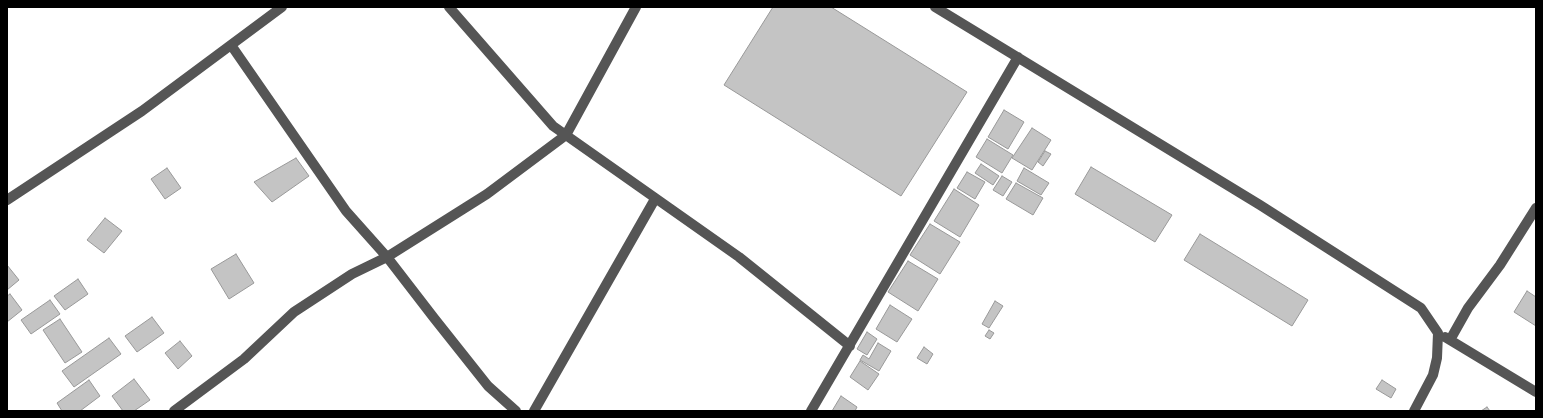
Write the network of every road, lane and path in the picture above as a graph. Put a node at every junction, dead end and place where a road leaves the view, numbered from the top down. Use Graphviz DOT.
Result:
graph roads {
  1 [pos="282,7"];
  2 [pos="449,7"];
  3 [pos="636,7"];
  4 [pos="935,7"];
  5 [pos="231,45"];
  6 [pos="1018,57"];
  7 [pos="566,135"];
  8 [pos="655,199"];
  9 [pos="7,200"];
  10 [pos="1536,208"];
  11 [pos="387,257"];
  12 [pos="1438,333"];
  13 [pos="1450,340"];
  14 [pos="850,346"];
  15 [pos="1536,392"];
  16 [pos="174,411"];
  17 [pos="516,411"];
  18 [pos="534,411"];
  19 [pos="811,411"];
  20 [pos="1414,411"];
  1 -- 5 [label="street"];
  2 -- 7 [label="street"];
  3 -- 7 [label="street"];
  4 -- 6 [label="street"];
  5 -- 9 [label="street"];
  5 -- 11 [label="street"];
  6 -- 12 [label="street"];
  6 -- 14 [label="street"];
  7 -- 8 [label="street"];
  7 -- 11 [label="street"];
  8 -- 14 [label="street"];
  8 -- 18 [label="street"];
  10 -- 13 [label="street"];
  11 -- 16 [label="street"];
  11 -- 17 [label="street"];
  12 -- 13 [label="street"];
  12 -- 20 [label="street"];
  13 -- 15 [label="street"];
  14 -- 19 [label="street"];
}
